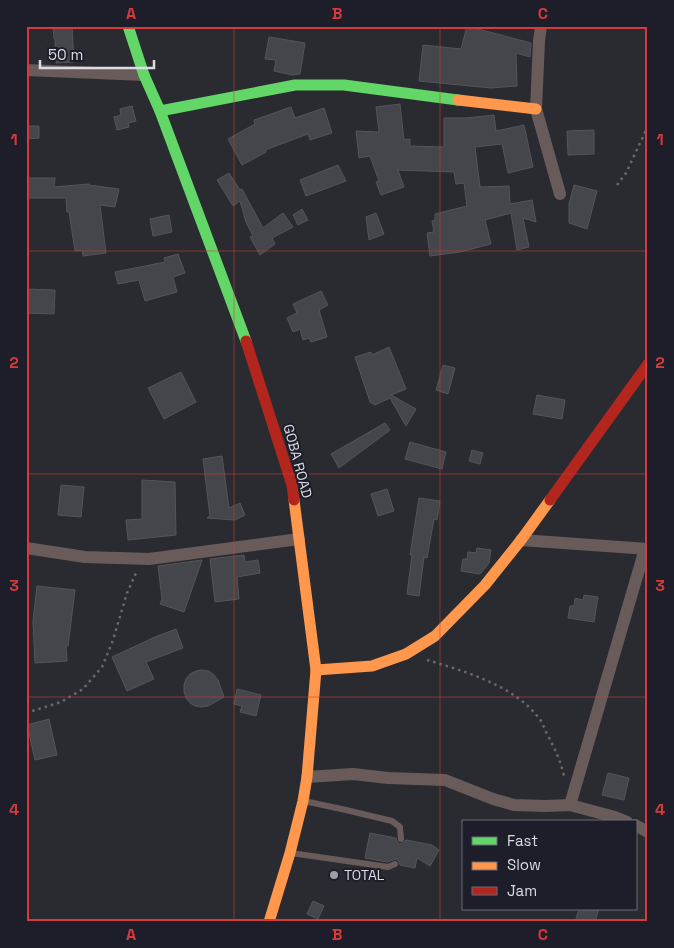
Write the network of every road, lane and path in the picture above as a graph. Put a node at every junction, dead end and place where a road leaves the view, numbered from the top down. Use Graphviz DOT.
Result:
graph roads {
  1 [pos="128,26"];
  2 [pos="541,26"];
  3 [pos="26,70"];
  4 [pos="144,74"];
  5 [pos="536,109"];
  6 [pos="160,111"];
  7 [pos="648,126"];
  8 [pos="617,185"];
  9 [pos="560,194"];
  10 [pos="648,364"];
  11 [pos="299,539"];
  12 [pos="521,540"];
  13 [pos="26,548"];
  14 [pos="646,549"];
  15 [pos="149,559"];
  16 [pos="406,654"];
  17 [pos="316,670"];
  18 [pos="26,713"];
  19 [pos="307,777"];
  20 [pos="564,778"];
  21 [pos="303,801"];
  22 [pos="570,804"];
  23 [pos="622,820"];
  24 [pos="636,826"];
  25 [pos="648,832"];
  26 [pos="401,839"];
  27 [pos="290,853"];
  28 [pos="395,864"];
  29 [pos="269,922"];
  1 -- 4 [label="main road, GOBA ROAD"];
  2 -- 5 [label="street"];
  3 -- 4 [label="street"];
  4 -- 6 [label="main road, GOBA ROAD"];
  5 -- 6 [label="main road"];
  5 -- 9 [label="street"];
  6 -- 11 [label="main road, GOBA ROAD"];
  7 -- 8 [label="path"];
  10 -- 12 [label="main road"];
  11 -- 15 [label="street"];
  11 -- 17 [label="main road, GOBA ROAD"];
  12 -- 14 [label="street"];
  12 -- 16 [label="main road"];
  13 -- 15 [label="street"];
  14 -- 22 [label="street"];
  15 -- 18 [label="path"];
  16 -- 17 [label="main road"];
  16 -- 20 [label="path"];
  17 -- 19 [label="main road, GOBA ROAD"];
  19 -- 21 [label="main road, GOBA ROAD"];
  19 -- 22 [label="street"];
  21 -- 26 [label="lane"];
  21 -- 27 [label="main road, GOBA ROAD"];
  22 -- 23 [label="street"];
  24 -- 25 [label="street"];
  27 -- 28 [label="lane"];
  27 -- 29 [label="main road, GOBA ROAD"];
}
